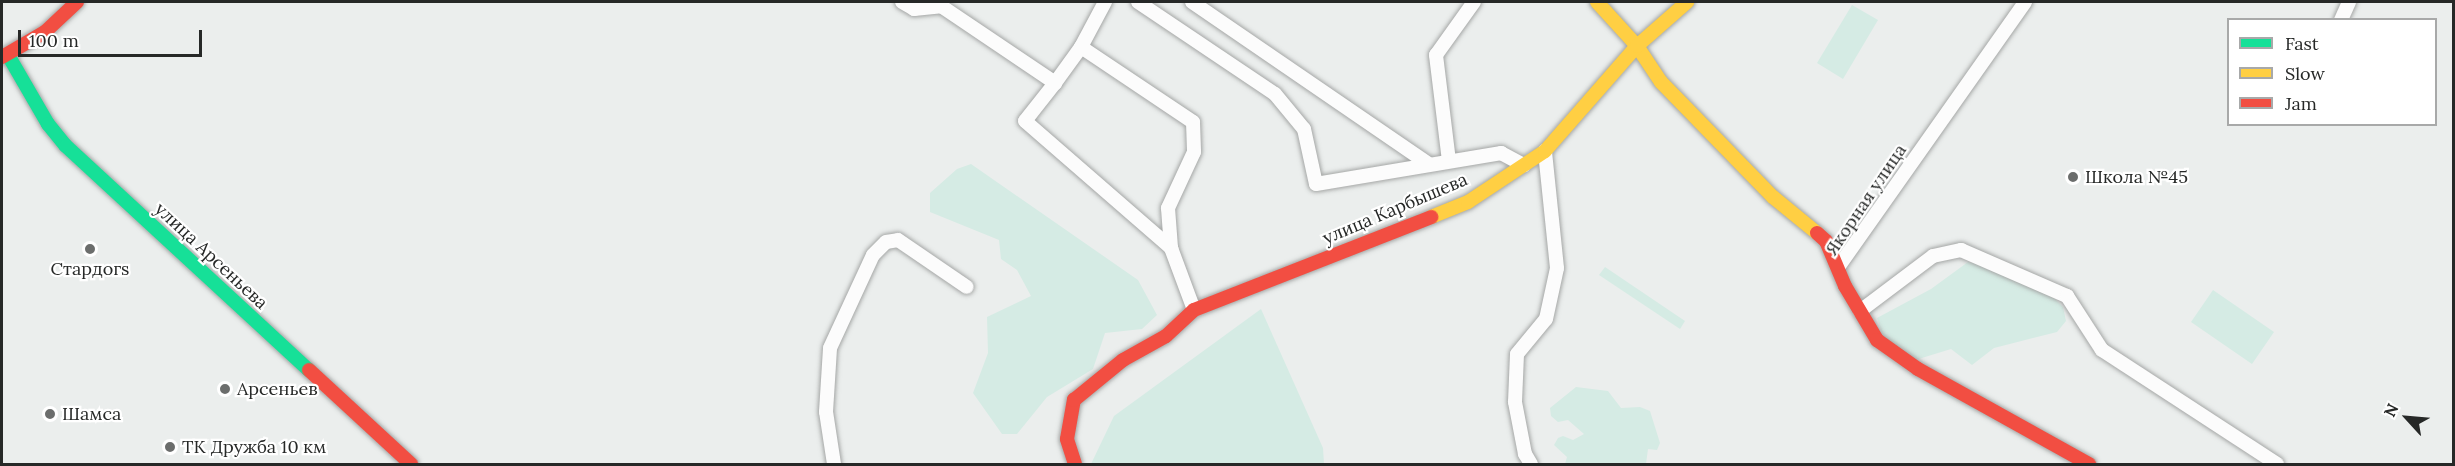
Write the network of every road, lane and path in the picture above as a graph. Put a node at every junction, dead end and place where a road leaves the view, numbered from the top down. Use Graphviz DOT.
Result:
graph roads {
  1 [pos="77,2"];
  2 [pos="902,2"];
  3 [pos="1105,2"];
  4 [pos="1138,2"];
  5 [pos="1192,2"];
  6 [pos="1474,2"];
  7 [pos="1597,2"];
  8 [pos="1687,2"];
  9 [pos="2025,2"];
  10 [pos="2349,2"];
  11 [pos="2342,18"];
  12 [pos="1637,46"];
  13 [pos="1080,47"];
  14 [pos="5,56"];
  15 [pos="1055,83"];
  16 [pos="1545,151"];
  17 [pos="1449,161"];
  18 [pos="1429,164"];
  19 [pos="1524,165"];
  20 [pos="1171,248"];
  21 [pos="1839,266"];
  22 [pos="967,286"];
  23 [pos="1194,310"];
  24 [pos="1860,311"];
  25 [pos="411,465"];
  26 [pos="834,465"];
  27 [pos="1075,465"];
  28 [pos="1531,465"];
  29 [pos="2089,465"];
  30 [pos="2277,465"];
  1 -- 14 [label="street"];
  2 -- 15 [label="street"];
  3 -- 13 [label="street"];
  4 -- 18 [label="street"];
  5 -- 18 [label="street"];
  6 -- 17 [label="street"];
  7 -- 12 [label="street"];
  8 -- 12 [label="street, улица Карбышева"];
  9 -- 21 [label="street, Якорная улица"];
  10 -- 11 [label="street"];
  12 -- 16 [label="street, улица Карбышева"];
  12 -- 21 [label="street"];
  13 -- 15 [label="street"];
  13 -- 20 [label="street"];
  14 -- 25 [label="street, улица Арсеньева"];
  15 -- 20 [label="street"];
  16 -- 19 [label="street, улица Карбышева"];
  16 -- 28 [label="street"];
  17 -- 18 [label="street"];
  17 -- 19 [label="street"];
  19 -- 23 [label="street, улица Карбышева"];
  20 -- 23 [label="street"];
  21 -- 24 [label="street, Якорная улица"];
  22 -- 26 [label="street"];
  23 -- 27 [label="street"];
  24 -- 29 [label="street, Якорная улица"];
  24 -- 30 [label="street"];
}
